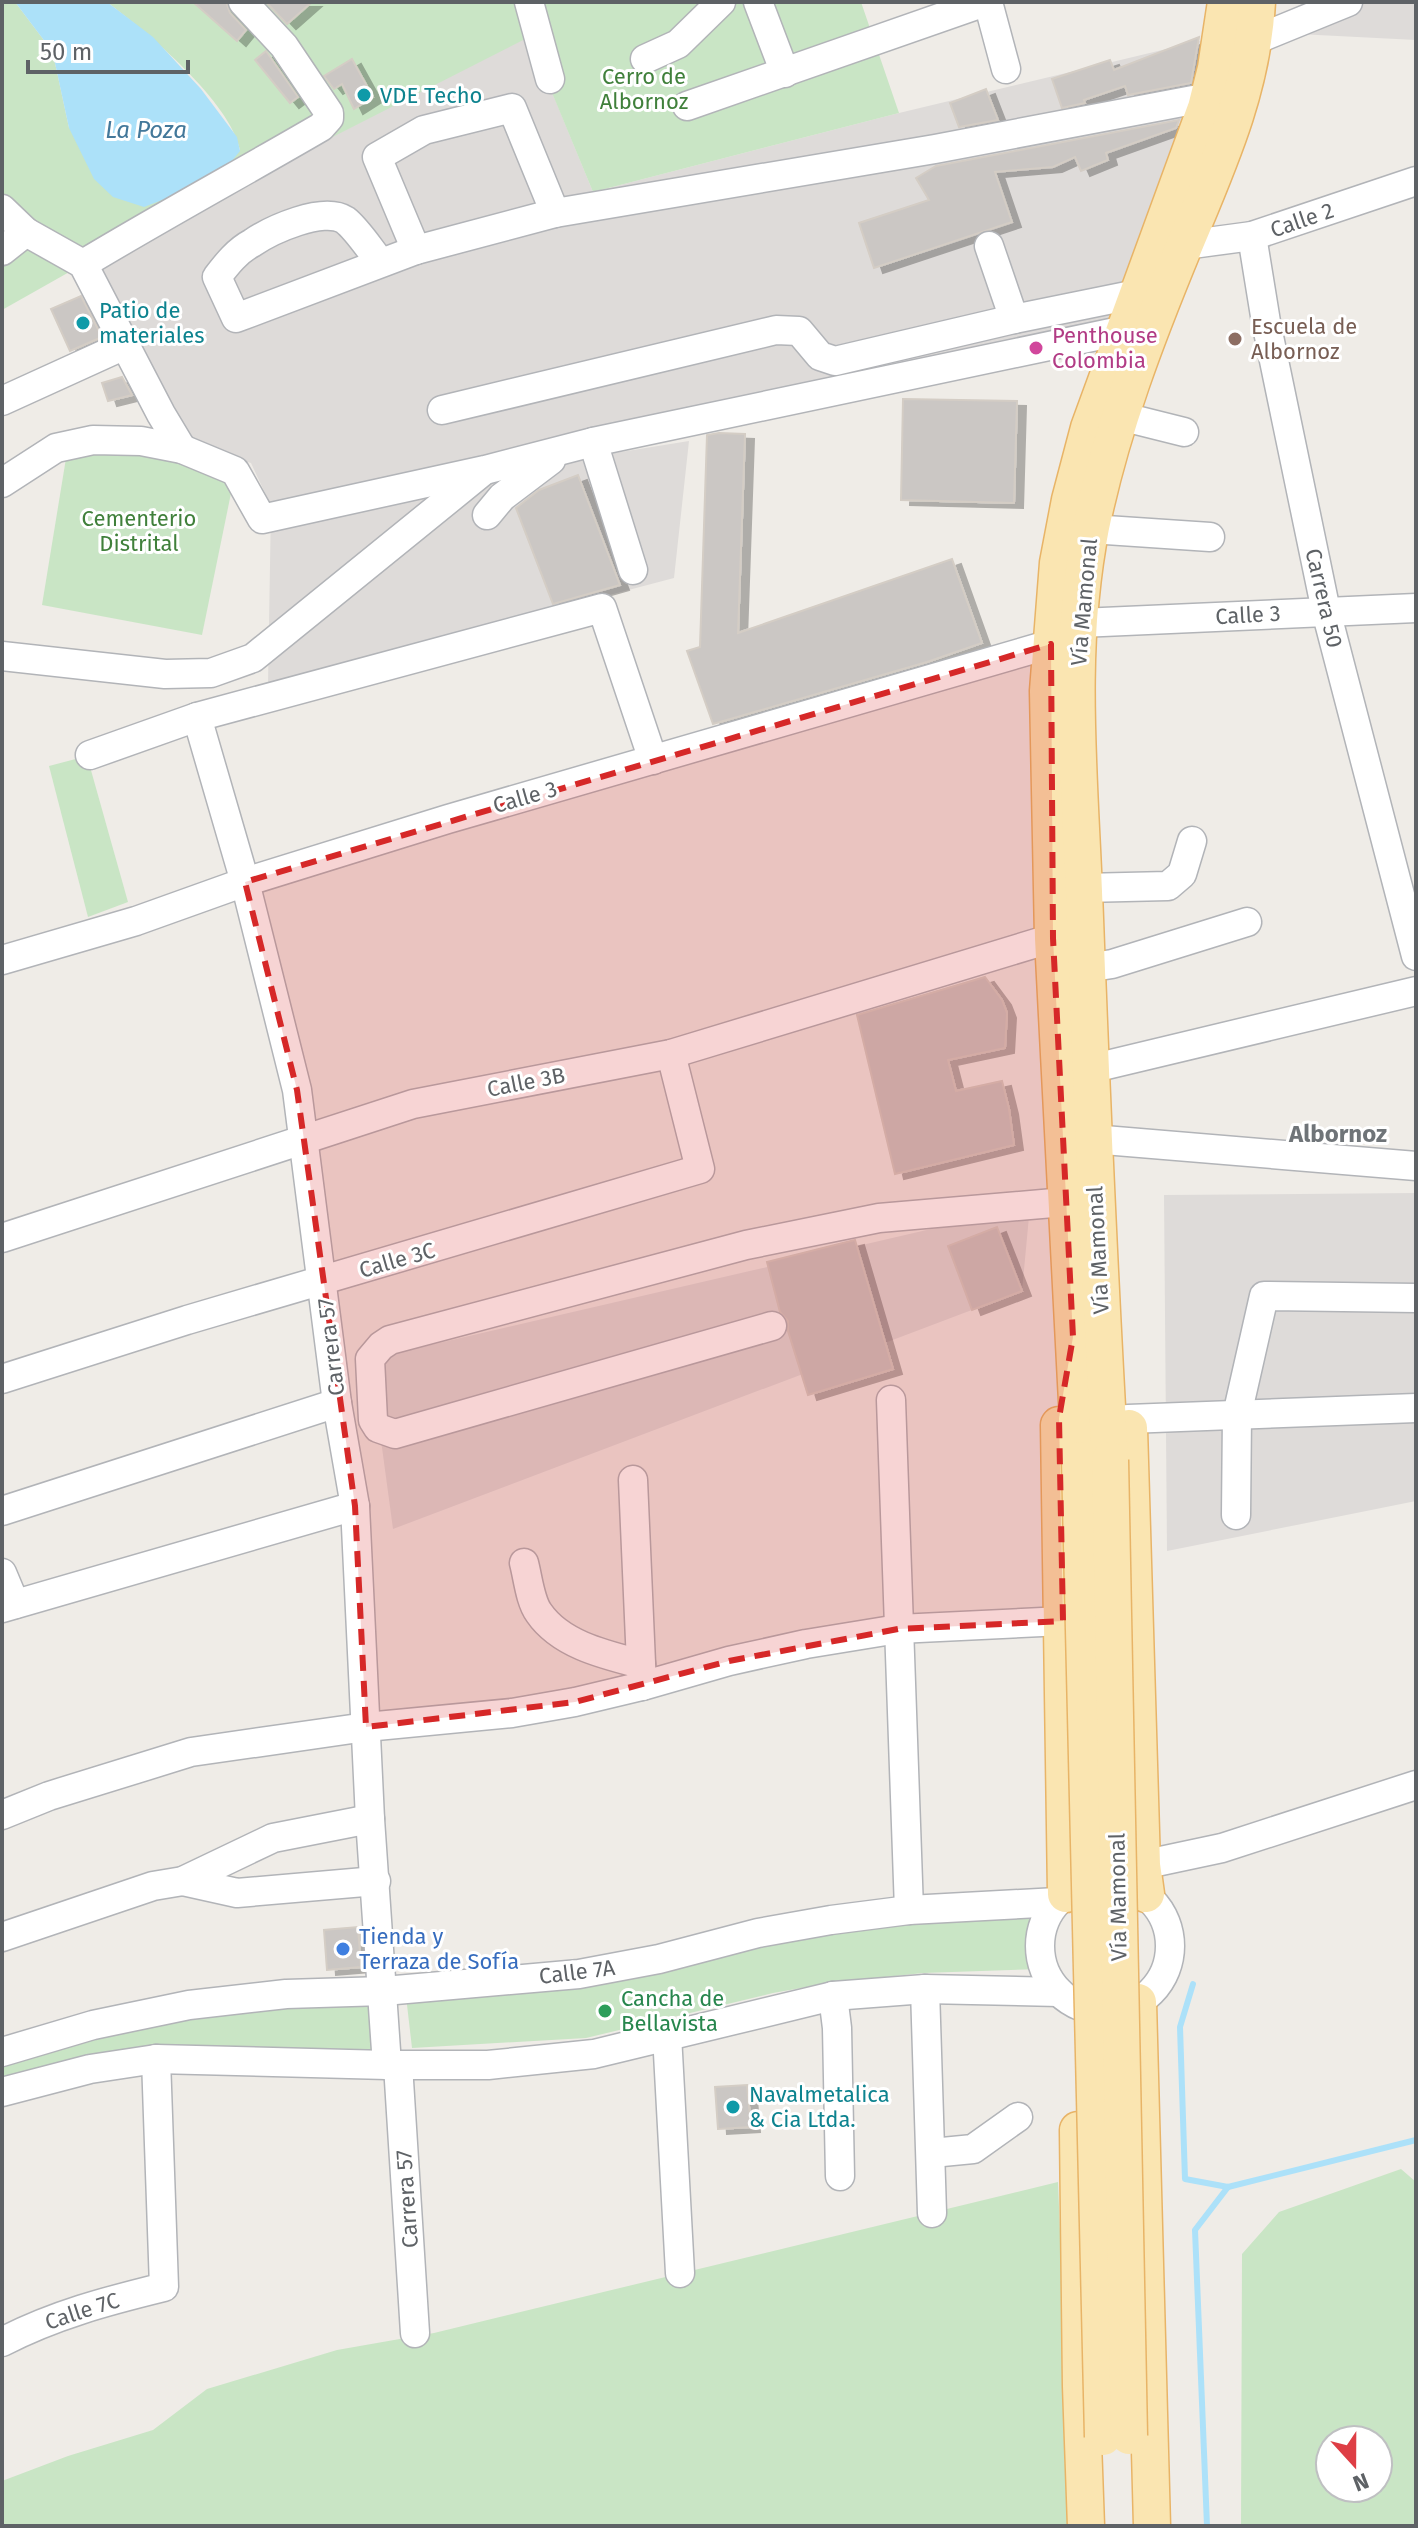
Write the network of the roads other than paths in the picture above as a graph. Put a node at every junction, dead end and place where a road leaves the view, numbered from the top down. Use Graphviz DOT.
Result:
graph roads {
  1 [pos="243,2"];
  2 [pos="529,2"];
  3 [pos="721,2"];
  4 [pos="758,2"];
  5 [pos="986,2"];
  6 [pos="1226,2"];
  7 [pos="1257,2"];
  8 [pos="1348,2"];
  9 [pos="1255,40"];
  10 [pos="645,59"];
  11 [pos="1006,69"];
  12 [pos="785,73"];
  13 [pos="550,79"];
  14 [pos="687,106"];
  15 [pos="1206,108"];
  16 [pos="1416,181"];
  17 [pos="2,209"];
  18 [pos="555,213"];
  19 [pos="26,232"];
  20 [pos="1252,236"];
  21 [pos="1185,245"];
  22 [pos="989,246"];
  23 [pos="416,250"];
  24 [pos="2,251"];
  25 [pos="381,263"];
  26 [pos="83,264"];
  27 [pos="1137,294"];
  28 [pos="1014,319"];
  29 [pos="1125,330"];
  30 [pos="125,345"];
  31 [pos="2,401"];
  32 [pos="442,410"];
  33 [pos="1120,416"];
  34 [pos="1184,432"];
  35 [pos="593,442"];
  36 [pos="182,449"];
  37 [pos="561,452"];
  38 [pos="485,470"];
  39 [pos="2,483"];
  40 [pos="487,515"];
  41 [pos="1091,529"];
  42 [pos="1210,537"];
  43 [pos="633,570"];
  44 [pos="1416,608"];
  45 [pos="1326,611"];
  46 [pos="1080,623"];
  47 [pos="1051,644"];
  48 [pos="2,656"];
  49 [pos="197,717"];
  50 [pos="90,755"];
  51 [pos="653,760"];
  52 [pos="1192,841"];
  53 [pos="245,882"];
  54 [pos="1083,888"];
  55 [pos="1247,922"];
  56 [pos="1053,938"];
  57 [pos="1416,956"];
  58 [pos="2,960"];
  59 [pos="1086,968"];
  60 [pos="1416,991"];
  61 [pos="671,1054"];
  62 [pos="1090,1069"];
  63 [pos="304,1138"];
  64 [pos="1092,1139"];
  65 [pos="1416,1166"];
  66 [pos="1065,1202"];
  67 [pos="2,1238"];
  68 [pos="323,1281"];
  69 [pos="1416,1298"];
  70 [pos="772,1326"];
  71 [pos="1088,1337"];
  72 [pos="2,1379"];
  73 [pos="891,1400"];
  74 [pos="337,1403"];
  75 [pos="1416,1408"];
  76 [pos="1237,1415"];
  77 [pos="1128,1419"];
  78 [pos="633,1480"];
  79 [pos="355,1506"];
  80 [pos="2,1511"];
  81 [pos="1236,1515"];
  82 [pos="524,1563"];
  83 [pos="2,1573"];
  84 [pos="8,1606"];
  85 [pos="1063,1621"];
  86 [pos="898,1629"];
  87 [pos="641,1675"];
  88 [pos="366,1727"];
  89 [pos="1416,1785"];
  90 [pos="2,1815"];
  91 [pos="370,1819"];
  92 [pos="1144,1880"];
  93 [pos="183,1881"];
  94 [pos="376,1881"];
  95 [pos="1061,1898"];
  96 [pos="909,1910"];
  97 [pos="2,1937"];
  98 [pos="925,1989"];
  99 [pos="384,1991"];
  100 [pos="833,1996"];
  101 [pos="1068,1998"];
  102 [pos="1138,2002"];
  103 [pos="667,2035"];
  104 [pos="2,2052"];
  105 [pos="156,2059"];
  106 [pos="392,2065"];
  107 [pos="2,2092"];
  108 [pos="1018,2117"];
  109 [pos="932,2153"];
  110 [pos="840,2176"];
  111 [pos="932,2213"];
  112 [pos="680,2273"];
  113 [pos="415,2333"];
  114 [pos="2,2342"];
  115 [pos="1116,2436"];
  116 [pos="1086,2526"];
  117 [pos="1103,2526"];
  118 [pos="1129,2526"];
  119 [pos="1152,2526"];
  1 -- 26 [label="street"];
  2 -- 13 [label="street"];
  3 -- 10 [label="street"];
  4 -- 12 [label="street"];
  5 -- 11 [label="street"];
  5 -- 12 [label="street"];
  6 -- 15 [label="main road, Vía Mamonal"];
  7 -- 9 [label="main road, Vía Mamonal"];
  8 -- 9 [label="street"];
  9 -- 21 [label="main road, Vía Mamonal"];
  12 -- 14 [label="street"];
  15 -- 18 [label="street"];
  15 -- 27 [label="main road, Vía Mamonal"];
  16 -- 20 [label="street, Calle 2"];
  17 -- 19 [label="street"];
  18 -- 23 [label="street"];
  18 -- 23 [label="street"];
  19 -- 24 [label="street"];
  19 -- 26 [label="street"];
  20 -- 21 [label="street, Calle 2"];
  20 -- 45 [label="street, Carrera 50"];
  21 -- 33 [label="main road, Vía Mamonal"];
  22 -- 28 [label="street"];
  23 -- 25 [label="street"];
  25 -- 25 [label="street"];
  26 -- 30 [label="street"];
  27 -- 28 [label="street"];
  27 -- 29 [label="main road, Vía Mamonal"];
  28 -- 32 [label="street"];
  29 -- 35 [label="street"];
  29 -- 47 [label="main road, Vía Mamonal"];
  30 -- 31 [label="street"];
  30 -- 36 [label="street"];
  33 -- 34 [label="street"];
  33 -- 41 [label="main road, Vía Mamonal"];
  35 -- 37 [label="street"];
  35 -- 43 [label="street"];
  36 -- 38 [label="street"];
  36 -- 39 [label="street"];
  37 -- 38 [label="street"];
  37 -- 40 [label="street"];
  38 -- 48 [label="street"];
  41 -- 42 [label="street"];
  41 -- 46 [label="main road, Vía Mamonal"];
  44 -- 45 [label="street, Calle 3"];
  45 -- 46 [label="street, Calle 3"];
  45 -- 57 [label="street, Carrera 50"];
  46 -- 54 [label="main road, Vía Mamonal"];
  47 -- 51 [label="street, Calle 3"];
  47 -- 56 [label="main road, Vía Mamonal"];
  49 -- 50 [label="street"];
  49 -- 51 [label="street"];
  49 -- 53 [label="street, Carrera 57"];
  51 -- 53 [label="street, Calle 3"];
  52 -- 54 [label="street"];
  53 -- 58 [label="street, Calle 3"];
  53 -- 63 [label="street, Carrera 57"];
  54 -- 59 [label="main road, Vía Mamonal"];
  55 -- 59 [label="street"];
  56 -- 61 [label="street, Calle 3B"];
  56 -- 66 [label="main road, Vía Mamonal"];
  59 -- 62 [label="main road, Vía Mamonal"];
  60 -- 62 [label="street"];
  61 -- 63 [label="street, Calle 3B"];
  61 -- 68 [label="street, Calle 3C"];
  62 -- 64 [label="main road, Vía Mamonal"];
  63 -- 67 [label="street, Calle 3B"];
  63 -- 68 [label="street, Carrera 57"];
  64 -- 65 [label="street"];
  64 -- 71 [label="main road, Vía Mamonal"];
  66 -- 70 [label="street"];
  66 -- 71 [label="main road, Vía Mamonal"];
  68 -- 72 [label="street, Calle 3C"];
  68 -- 74 [label="street, Carrera 57"];
  69 -- 76 [label="street"];
  71 -- 77 [label="main road"];
  71 -- 85 [label="main road"];
  71 -- 115 [label="main road, Vía Mamonal, bridge"];
  73 -- 86 [label="street"];
  74 -- 79 [label="street, Carrera 57"];
  74 -- 80 [label="street"];
  75 -- 76 [label="street"];
  76 -- 77 [label="street"];
  76 -- 81 [label="street"];
  77 -- 92 [label="main road"];
  78 -- 87 [label="street"];
  79 -- 84 [label="street"];
  79 -- 88 [label="street, Carrera 57"];
  82 -- 87 [label="street"];
  83 -- 84 [label="street"];
  85 -- 86 [label="street"];
  85 -- 95 [label="main road"];
  86 -- 87 [label="street"];
  86 -- 96 [label="street"];
  87 -- 88 [label="street"];
  88 -- 90 [label="street"];
  88 -- 91 [label="street, Carrera 57"];
  89 -- 92 [label="street"];
  91 -- 93 [label="street"];
  91 -- 94 [label="street, Carrera 57"];
  92 -- 95 [label="street"];
  92 -- 102 [label="street"];
  93 -- 94 [label="street"];
  93 -- 97 [label="street"];
  94 -- 99 [label="street, Carrera 57"];
  95 -- 96 [label="street, Calle 7A"];
  95 -- 101 [label="street"];
  96 -- 99 [label="street, Calle 7A"];
  98 -- 100 [label="street"];
  98 -- 101 [label="street"];
  98 -- 109 [label="street"];
  99 -- 104 [label="street, Calle 7A"];
  99 -- 106 [label="street, Carrera 57"];
  100 -- 103 [label="street"];
  100 -- 110 [label="street"];
  101 -- 102 [label="street"];
  101 -- 116 [label="main road"];
  102 -- 119 [label="main road"];
  103 -- 106 [label="street"];
  103 -- 112 [label="street"];
  105 -- 106 [label="street"];
  105 -- 107 [label="street"];
  105 -- 114 [label="street, Calle 7C"];
  106 -- 113 [label="street, Carrera 57"];
  108 -- 109 [label="street"];
  109 -- 111 [label="street"];
  115 -- 117 [label="main road, Vía Mamonal"];
  115 -- 118 [label="main road, Vía Mamonal"];
}
